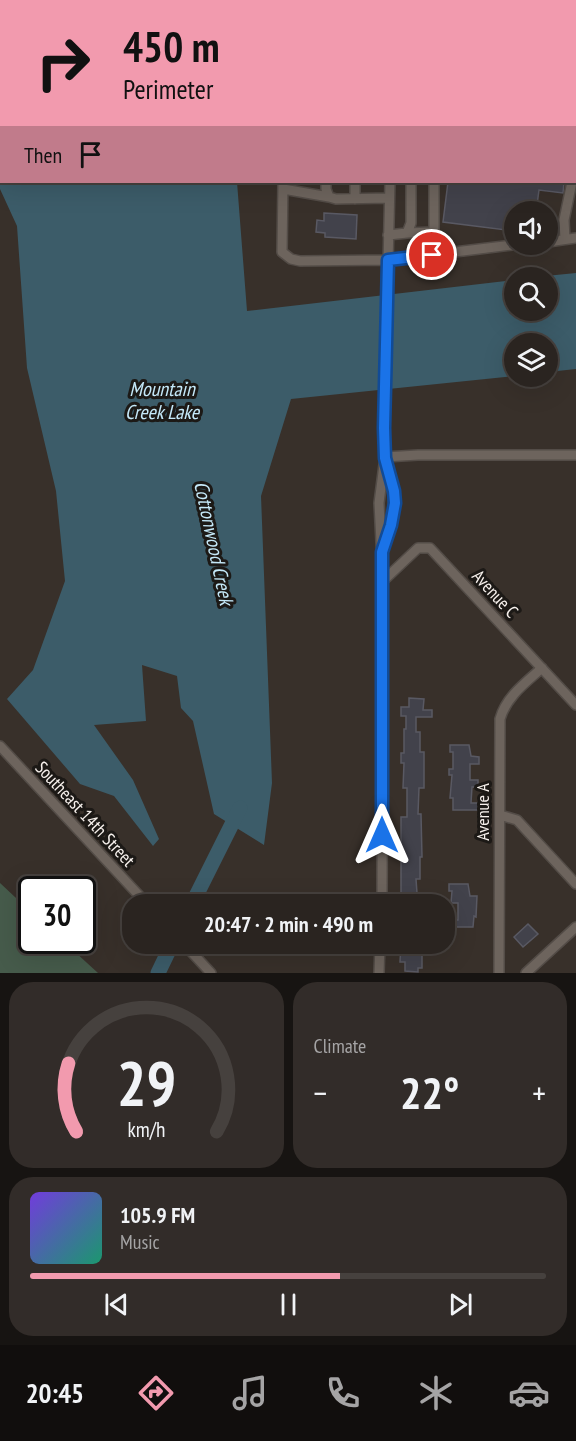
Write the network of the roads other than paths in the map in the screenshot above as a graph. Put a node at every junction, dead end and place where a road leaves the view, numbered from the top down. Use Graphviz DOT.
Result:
graph roads {
  1 [pos="326,183"];
  2 [pos="355,183"];
  3 [pos="390,183"];
  4 [pos="411,183"];
  5 [pos="434,183"];
  6 [pos="572,183"];
  7 [pos="283,185"];
  8 [pos="329,197"];
  9 [pos="389,198"];
  10 [pos="355,199"];
  11 [pos="407,233"];
  12 [pos="388,235"];
  13 [pos="576,238"];
  14 [pos="566,239"];
  15 [pos="558,240"];
  16 [pos="504,246"];
  17 [pos="388,260"];
  18 [pos="576,454"];
  19 [pos="385,458"];
  20 [pos="382,552"];
  21 [pos="383,580"];
  22 [pos="542,668"];
  23 [pos="576,705"];
  24 [pos="0,746"];
  25 [pos="500,815"];
  26 [pos="576,884"];
  27 [pos="138,894"];
  28 [pos="382,894"];
  29 [pos="576,927"];
  30 [pos="194,954"];
  31 [pos="380,954"];
  32 [pos="211,973"];
  33 [pos="379,973"];
  34 [pos="499,973"];
  35 [pos="526,973"];
  1 -- 8 [label="street"];
  2 -- 10 [label="street"];
  3 -- 9 [label="street"];
  4 -- 11 [label="street"];
  5 -- 11 [label="street"];
  6 -- 14 [label="street"];
  7 -- 8 [label="street"];
  7 -- 17 [label="street"];
  8 -- 10 [label="street"];
  9 -- 10 [label="street"];
  9 -- 12 [label="street"];
  11 -- 12 [label="street"];
  12 -- 17 [label="street"];
  13 -- 14 [label="street"];
  14 -- 15 [label="street"];
  16 -- 17 [label="street"];
  17 -- 19 [label="street"];
  18 -- 19 [label="street"];
  19 -- 20 [label="street"];
  19 -- 20 [label="street"];
  20 -- 21 [label="street"];
  21 -- 22 [label="street, Avenue C"];
  21 -- 28 [label="street"];
  22 -- 23 [label="street, Avenue C"];
  22 -- 25 [label="street, Avenue A"];
  24 -- 27 [label="street, Southeast 14th Street"];
  25 -- 26 [label="street"];
  25 -- 34 [label="street, Avenue A"];
  29 -- 35 [label="street"];
  30 -- 32 [label="street"];
  31 -- 33 [label="street"];
}
